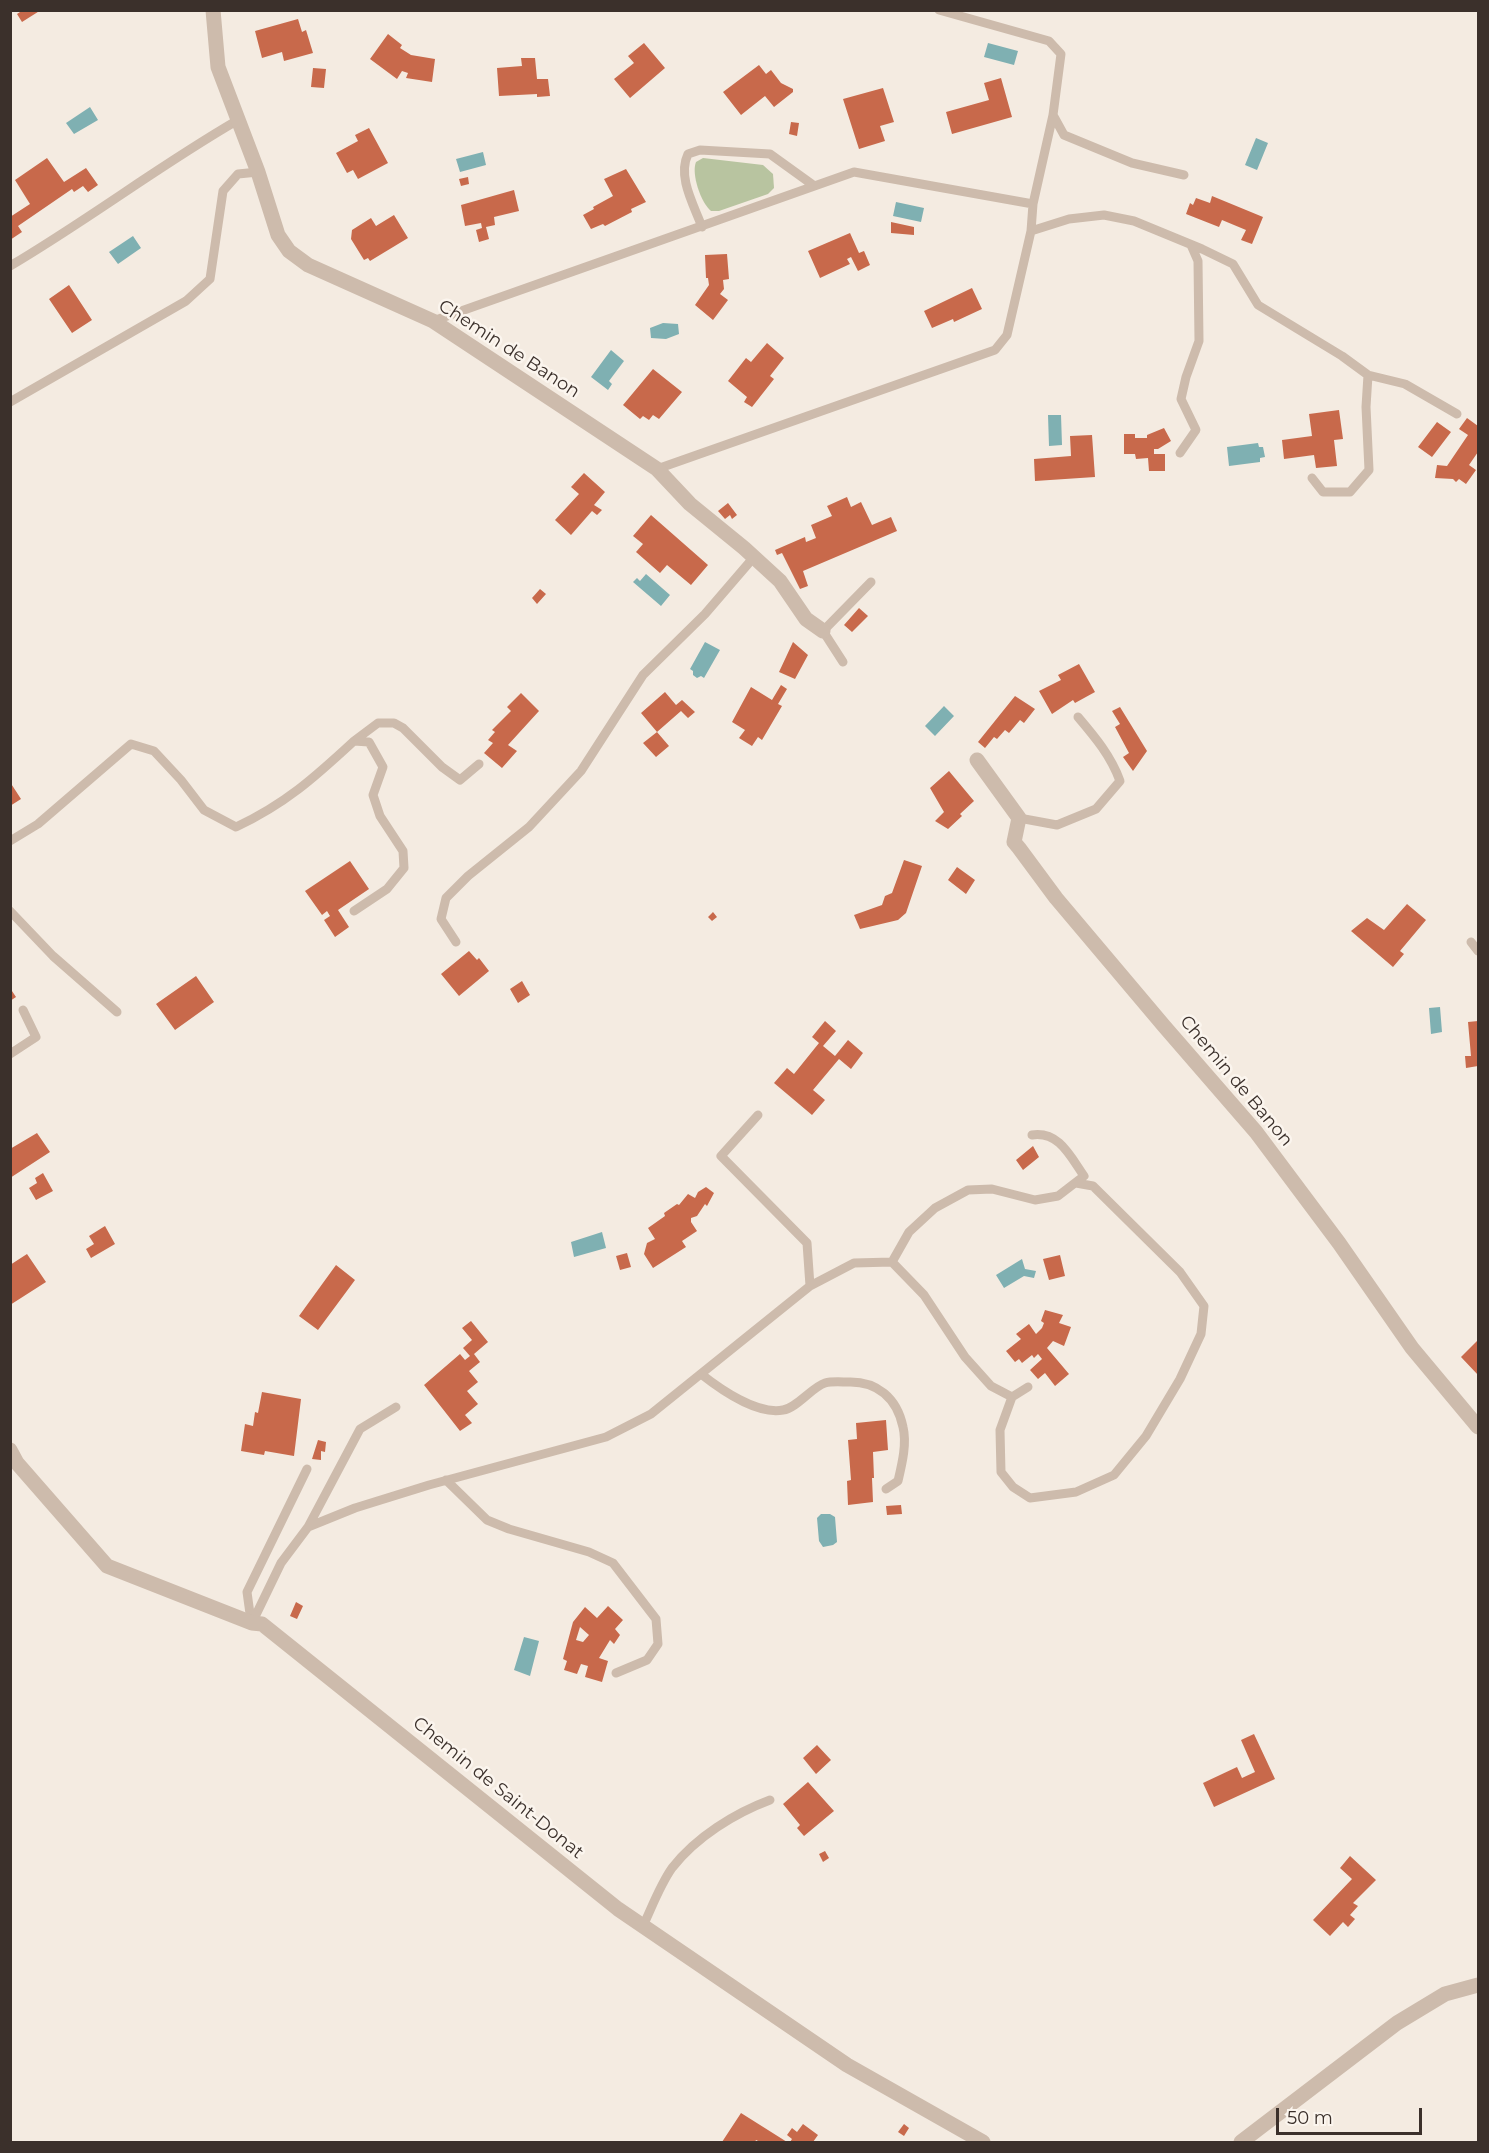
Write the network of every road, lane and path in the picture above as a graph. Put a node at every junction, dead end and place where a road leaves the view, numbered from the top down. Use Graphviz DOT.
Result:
graph roads {
  1 [pos="213,10"];
  2 [pos="939,10"];
  3 [pos="1053,116"];
  4 [pos="238,120"];
  5 [pos="258,172"];
  6 [pos="1184,175"];
  7 [pos="813,185"];
  8 [pos="1033,204"];
  9 [pos="702,227"];
  10 [pos="1031,231"];
  11 [pos="1191,245"];
  12 [pos="10,266"];
  13 [pos="433,321"];
  14 [pos="1368,375"];
  15 [pos="10,402"];
  16 [pos="1457,414"];
  17 [pos="1180,453"];
  18 [pos="657,469"];
  19 [pos="1312,478"];
  20 [pos="754,557"];
  21 [pos="871,582"];
  22 [pos="823,631"];
  23 [pos="843,662"];
  24 [pos="1078,717"];
  25 [pos="354,741"];
  26 [pos="977,760"];
  27 [pos="479,764"];
  28 [pos="1019,818"];
  29 [pos="10,842"];
  30 [pos="10,911"];
  31 [pos="354,911"];
  32 [pos="456,942"];
  33 [pos="1471,942"];
  34 [pos="1479,951"];
  35 [pos="23,1010"];
  36 [pos="117,1012"];
  37 [pos="10,1054"];
  38 [pos="758,1115"];
  39 [pos="1032,1135"];
  40 [pos="1076,1183"];
  41 [pos="892,1262"];
  42 [pos="810,1286"];
  43 [pos="701,1374"];
  44 [pos="1028,1387"];
  45 [pos="1012,1396"];
  46 [pos="396,1407"];
  47 [pos="1479,1427"];
  48 [pos="10,1450"];
  49 [pos="307,1470"];
  50 [pos="446,1480"];
  51 [pos="886,1489"];
  52 [pos="308,1527"];
  53 [pos="252,1623"];
  54 [pos="616,1673"];
  55 [pos="770,1800"];
  56 [pos="643,1926"];
  57 [pos="1479,1985"];
  58 [pos="983,2142"];
  59 [pos="1241,2142"];
  1 -- 4 [label="street, Chemin de Banon"];
  2 -- 3 [label="lane"];
  3 -- 6 [label="lane"];
  3 -- 8 [label="lane"];
  4 -- 5 [label="street, Chemin de Banon"];
  4 -- 12 [label="lane"];
  5 -- 13 [label="street, Chemin de Banon"];
  5 -- 15 [label="lane"];
  7 -- 8 [label="lane"];
  7 -- 9 [label="lane"];
  7 -- 9 [label="lane"];
  8 -- 10 [label="lane"];
  9 -- 13 [label="lane"];
  10 -- 11 [label="lane"];
  10 -- 18 [label="lane"];
  11 -- 14 [label="lane"];
  11 -- 17 [label="lane"];
  13 -- 18 [label="street, Chemin de Banon"];
  14 -- 16 [label="lane"];
  14 -- 19 [label="lane"];
  18 -- 20 [label="street, Chemin de Banon"];
  20 -- 22 [label="street, Chemin de Banon"];
  20 -- 32 [label="lane"];
  21 -- 22 [label="lane"];
  22 -- 23 [label="lane"];
  24 -- 28 [label="lane"];
  25 -- 27 [label="lane"];
  25 -- 29 [label="lane"];
  25 -- 31 [label="lane"];
  26 -- 28 [label="street"];
  28 -- 47 [label="street, Chemin de Banon"];
  30 -- 36 [label="lane"];
  33 -- 34 [label="lane"];
  35 -- 37 [label="lane"];
  38 -- 42 [label="lane"];
  39 -- 40 [label="lane"];
  40 -- 41 [label="lane"];
  40 -- 45 [label="lane"];
  41 -- 42 [label="lane"];
  41 -- 45 [label="lane"];
  42 -- 43 [label="lane"];
  43 -- 50 [label="lane"];
  43 -- 51 [label="lane"];
  44 -- 45 [label="lane"];
  46 -- 52 [label="lane"];
  48 -- 53 [label="street, Chemin de Saint-Donat"];
  49 -- 53 [label="lane"];
  50 -- 52 [label="lane"];
  50 -- 54 [label="lane"];
  52 -- 53 [label="lane"];
  53 -- 56 [label="street, Chemin de Saint-Donat"];
  55 -- 56 [label="lane"];
  56 -- 58 [label="street, Chemin de Saint-Donat"];
  57 -- 59 [label="street"];
}
